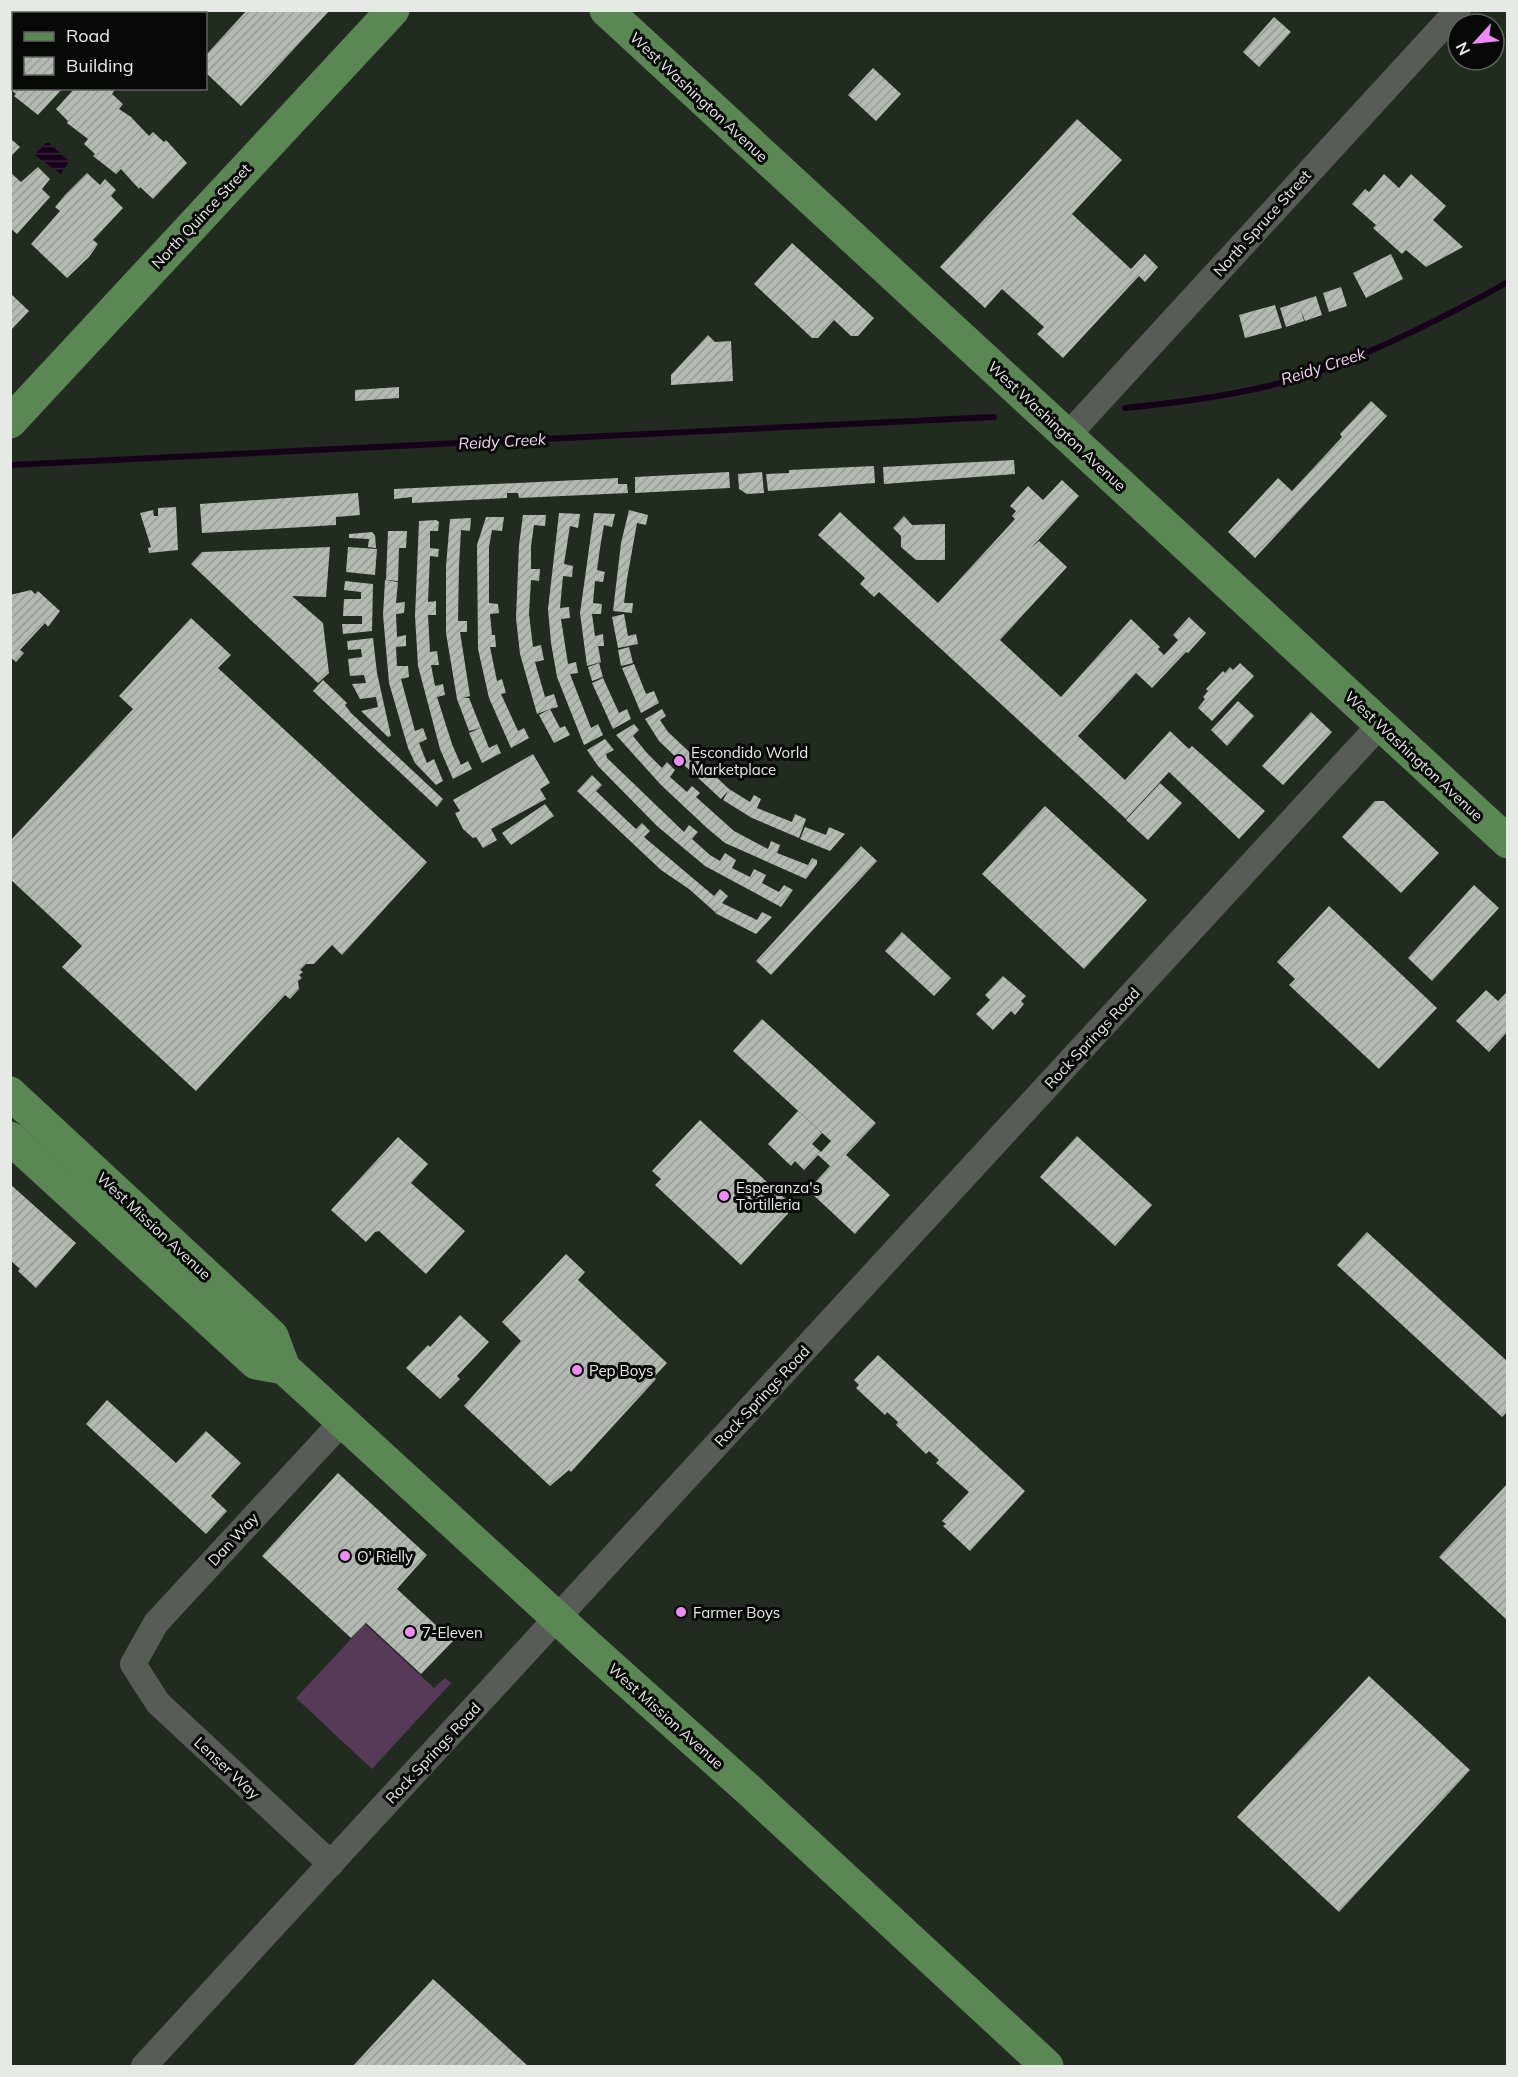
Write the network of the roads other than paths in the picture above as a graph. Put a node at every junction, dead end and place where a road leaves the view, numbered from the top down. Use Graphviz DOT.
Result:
graph roads {
  1 [pos="393,10"];
  2 [pos="606,10"];
  3 [pos="1458,10"];
  4 [pos="10,422"];
  5 [pos="1067,436"];
  6 [pos="1380,725"];
  7 [pos="1508,842"];
  8 [pos="10,1093"];
  9 [pos="10,1138"];
  10 [pos="284,1368"];
  11 [pos="344,1422"];
  12 [pos="556,1618"];
  13 [pos="133,1664"];
  14 [pos="331,1864"];
  15 [pos="144,2067"];
  16 [pos="1047,2067"];
  1 -- 4 [label="main road, North Quince Street"];
  2 -- 5 [label="main road, West Washington Avenue"];
  3 -- 5 [label="street, North Spruce Street"];
  5 -- 6 [label="main road, West Washington Avenue"];
  6 -- 7 [label="main road, West Washington Avenue"];
  6 -- 12 [label="street, Rock Springs Road"];
  8 -- 10 [label="main road, West Mission Avenue"];
  9 -- 10 [label="main road"];
  10 -- 11 [label="main road, West Mission Avenue"];
  11 -- 12 [label="main road, West Mission Avenue"];
  11 -- 13 [label="street, Dan Way"];
  12 -- 14 [label="street, Rock Springs Road"];
  12 -- 16 [label="main road, West Mission Avenue"];
  13 -- 14 [label="street, Lenser Way"];
  14 -- 15 [label="street, Rock Springs Road"];
}
